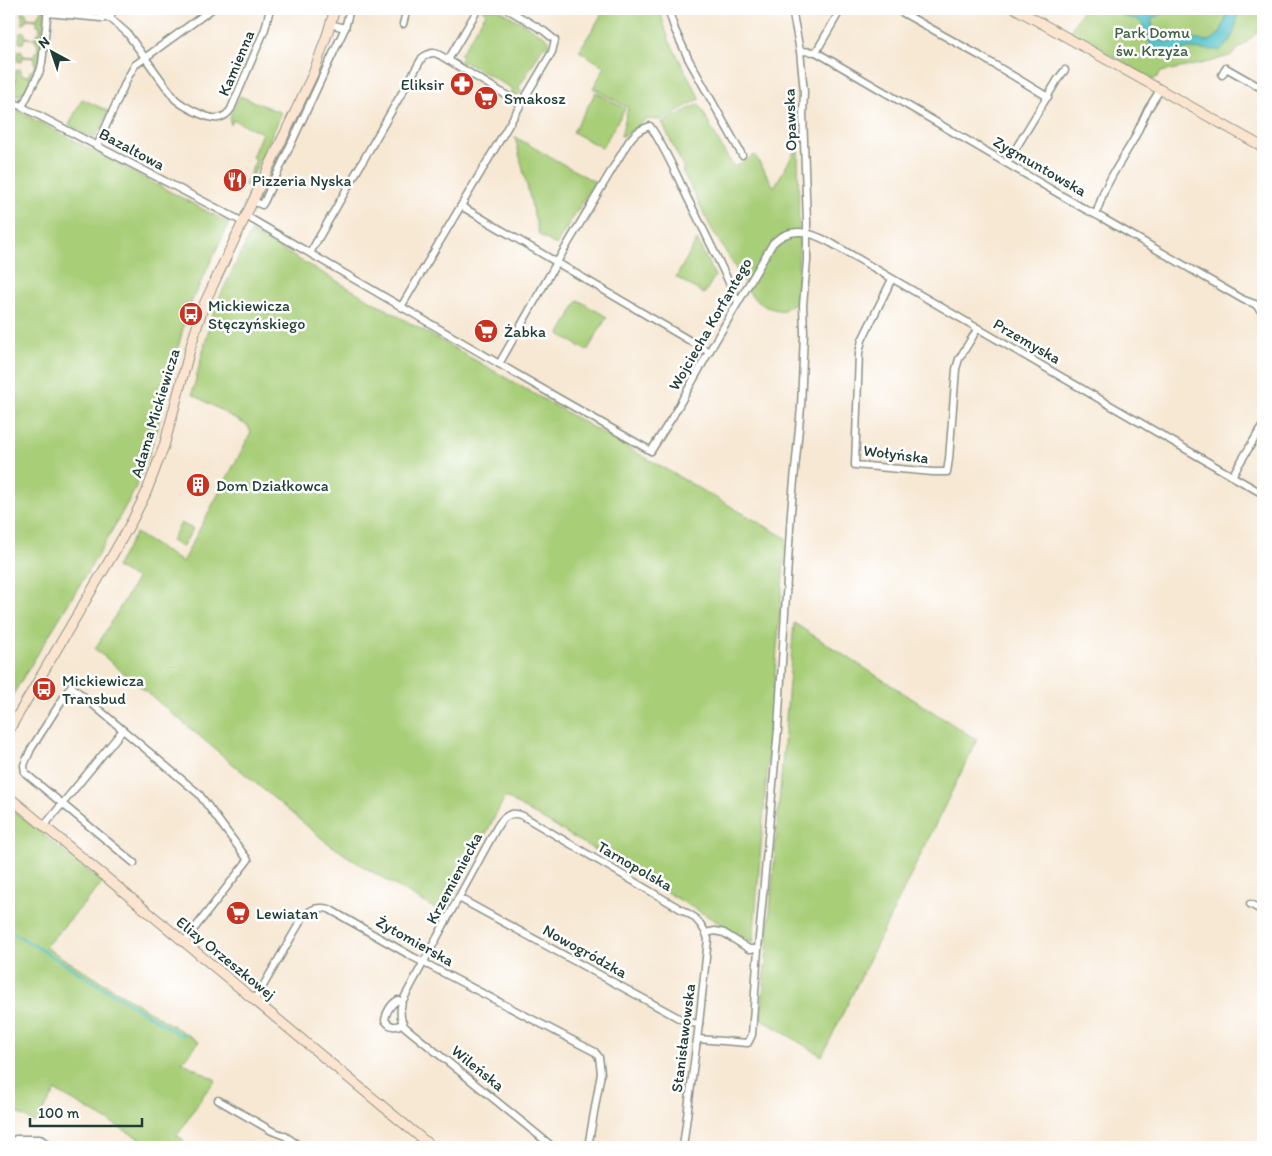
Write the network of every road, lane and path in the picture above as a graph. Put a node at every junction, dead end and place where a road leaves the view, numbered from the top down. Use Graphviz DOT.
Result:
graph roads {
  1 [pos="113,9"];
  2 [pos="212,9"];
  3 [pos="270,9"];
  4 [pos="335,9"];
  5 [pos="350,9"];
  6 [pos="406,9"];
  7 [pos="478,9"];
  8 [pos="507,9"];
  9 [pos="668,9"];
  10 [pos="792,9"];
  11 [pos="841,9"];
  12 [pos="896,9"];
  13 [pos="1016,9"];
  14 [pos="47,11"];
  15 [pos="110,18"];
  16 [pos="330,24"];
  17 [pos="402,24"];
  18 [pos="345,28"];
  19 [pos="800,51"];
  20 [pos="816,52"];
  21 [pos="144,57"];
  22 [pos="448,60"];
  23 [pos="1065,70"];
  24 [pos="1222,75"];
  25 [pos="1263,89"];
  26 [pos="1160,90"];
  27 [pos="1048,97"];
  28 [pos="9,100"];
  29 [pos="520,105"];
  30 [pos="22,107"];
  31 [pos="97,146"];
  32 [pos="1263,147"];
  33 [pos="742,155"];
  34 [pos="1007,163"];
  35 [pos="253,201"];
  36 [pos="461,206"];
  37 [pos="1096,214"];
  38 [pos="244,219"];
  39 [pos="807,232"];
  40 [pos="310,253"];
  41 [pos="557,262"];
  42 [pos="892,279"];
  43 [pos="738,302"];
  44 [pos="401,307"];
  45 [pos="1263,313"];
  46 [pos="978,328"];
  47 [pos="709,352"];
  48 [pos="499,364"];
  49 [pos="1263,425"];
  50 [pos="651,451"];
  51 [pos="1232,476"];
  52 [pos="1263,494"];
  53 [pos="9,730"];
  54 [pos="123,730"];
  55 [pos="9,798"];
  56 [pos="62,804"];
  57 [pos="44,826"];
  58 [pos="497,827"];
  59 [pos="134,863"];
  60 [pos="459,898"];
  61 [pos="1250,904"];
  62 [pos="1263,912"];
  63 [pos="706,933"];
  64 [pos="184,942"];
  65 [pos="758,948"];
  66 [pos="424,963"];
  67 [pos="254,1000"];
  68 [pos="402,1002"];
  69 [pos="403,1024"];
  70 [pos="699,1024"];
  71 [pos="698,1039"];
  72 [pos="218,1100"];
  73 [pos="12,1139"];
  74 [pos="426,1145"];
  75 [pos="54,1147"];
  76 [pos="301,1147"];
  77 [pos="553,1147"];
  78 [pos="588,1147"];
  79 [pos="684,1147"];
  1 -- 15 [label="street"];
  2 -- 21 [label="street"];
  3 -- 21 [label="street, Kamienna"];
  4 -- 16 [label="street, Adama Mickiewicza"];
  5 -- 18 [label="street"];
  6 -- 17 [label="street"];
  7 -- 22 [label="street"];
  8 -- 29 [label="street"];
  9 -- 33 [label="street"];
  10 -- 19 [label="street, Opawska"];
  11 -- 20 [label="street"];
  12 -- 27 [label="street"];
  13 -- 26 [label="street"];
  14 -- 15 [label="street"];
  14 -- 30 [label="street"];
  15 -- 21 [label="street, Kamienna"];
  16 -- 18 [label="street"];
  16 -- 35 [label="street, Adama Mickiewicza"];
  18 -- 35 [label="street"];
  19 -- 20 [label="street, Zygmuntowska"];
  19 -- 39 [label="street, Opawska"];
  20 -- 34 [label="street, Zygmuntowska"];
  21 -- 31 [label="street"];
  22 -- 29 [label="street"];
  22 -- 40 [label="street"];
  23 -- 27 [label="street"];
  24 -- 25 [label="street"];
  26 -- 32 [label="street"];
  26 -- 37 [label="street"];
  27 -- 34 [label="street"];
  28 -- 30 [label="street, Bazaltowa"];
  29 -- 36 [label="street"];
  30 -- 31 [label="street, Bazaltowa"];
  31 -- 38 [label="street, Bazaltowa"];
  34 -- 37 [label="street, Zygmuntowska"];
  35 -- 38 [label="street, Adama Mickiewicza"];
  36 -- 41 [label="street"];
  36 -- 44 [label="street"];
  37 -- 45 [label="street, Zygmuntowska"];
  38 -- 40 [label="street, Bazaltowa"];
  38 -- 53 [label="street, Adama Mickiewicza"];
  39 -- 42 [label="street, Przemyska"];
  39 -- 43 [label="street, Wojciecha Korfantego"];
  39 -- 65 [label="street, Opawska"];
  40 -- 44 [label="street, Bazaltowa"];
  41 -- 43 [label="street"];
  41 -- 47 [label="street"];
  41 -- 48 [label="street"];
  42 -- 46 [label="street, Przemyska"];
  42 -- 46 [label="street, Wołyńska"];
  43 -- 47 [label="street, Wojciecha Korfantego"];
  44 -- 48 [label="street, Bazaltowa"];
  46 -- 51 [label="street, Przemyska"];
  47 -- 50 [label="street, Wojciecha Korfantego"];
  48 -- 50 [label="street, Bazaltowa"];
  49 -- 51 [label="street"];
  51 -- 52 [label="street, Przemyska"];
  54 -- 56 [label="street"];
  54 -- 56 [label="street"];
  54 -- 64 [label="street"];
  55 -- 57 [label="street, Elizy Orzeszkowej"];
  56 -- 57 [label="street"];
  56 -- 59 [label="street"];
  57 -- 64 [label="street, Elizy Orzeszkowej"];
  58 -- 60 [label="street, Krzemieniecka"];
  58 -- 63 [label="street, Tarnopolska"];
  60 -- 66 [label="street, Krzemieniecka"];
  60 -- 70 [label="street, Nowogródzka"];
  61 -- 62 [label="street"];
  63 -- 65 [label="street"];
  63 -- 70 [label="street, Stanisławowska"];
  64 -- 67 [label="street, Elizy Orzeszkowej"];
  65 -- 71 [label="street, Opawska"];
  66 -- 67 [label="street, Żytomierska"];
  66 -- 68 [label="street, Krzemieniecka"];
  66 -- 78 [label="street, Żytomierska"];
  67 -- 74 [label="street, Elizy Orzeszkowej"];
  68 -- 69 [label="street"];
  68 -- 69 [label="street, Krzemieniecka"];
  69 -- 77 [label="street, Wileńska"];
  70 -- 71 [label="street, Stanisławowska"];
  71 -- 79 [label="street, Stanisławowska"];
  72 -- 76 [label="street"];
  73 -- 75 [label="street"];
}
